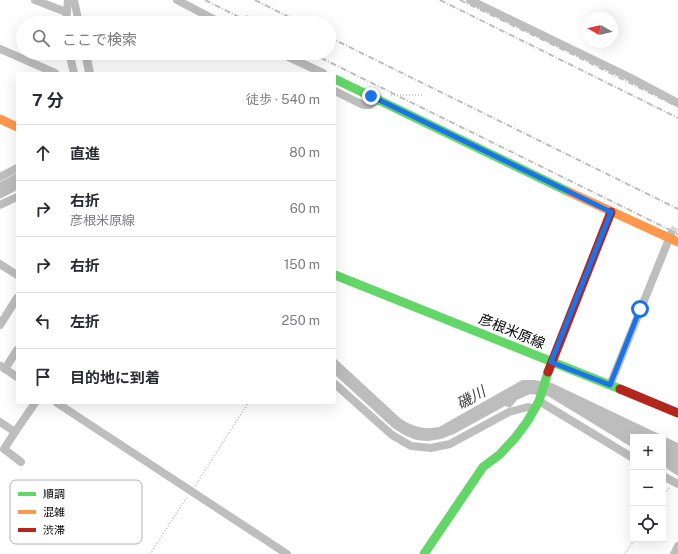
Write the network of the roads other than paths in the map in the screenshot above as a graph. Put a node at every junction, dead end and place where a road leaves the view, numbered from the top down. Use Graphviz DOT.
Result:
graph roads {
  1 [pos="35,0"];
  2 [pos="68,0"];
  3 [pos="177,0"];
  4 [pos="470,0"];
  5 [pos="66,12"];
  6 [pos="66,16"];
  7 [pos="208,16"];
  8 [pos="0,49"];
  9 [pos="16,56"];
  10 [pos="25,60"];
  11 [pos="71,60"];
  12 [pos="295,60"];
  13 [pos="52,72"];
  14 [pos="74,72"];
  15 [pos="321,72"];
  16 [pos="336,79"];
  17 [pos="336,92"];
  18 [pos="383,97"];
  19 [pos="678,103"];
  20 [pos="0,119"];
  21 [pos="16,127"];
  22 [pos="16,169"];
  23 [pos="0,177"];
  24 [pos="16,197"];
  25 [pos="0,205"];
  26 [pos="611,212"];
  27 [pos="670,236"];
  28 [pos="678,242"];
  29 [pos="0,264"];
  30 [pos="16,274"];
  31 [pos="336,275"];
  32 [pos="16,300"];
  33 [pos="0,325"];
  34 [pos="16,351"];
  35 [pos="551,362"];
  36 [pos="1,367"];
  37 [pos="16,376"];
  38 [pos="336,385"];
  39 [pos="610,385"];
  40 [pos="537,403"];
  41 [pos="34,404"];
  42 [pos="59,404"];
  43 [pos="678,413"];
  44 [pos="0,422"];
  45 [pos="15,432"];
  46 [pos="630,456"];
  47 [pos="21,462"];
  48 [pos="666,478"];
  49 [pos="675,483"];
  50 [pos="678,546"];
  51 [pos="287,554"];
  52 [pos="424,554"];
  53 [pos="674,554"];
  1 -- 5 [label="street"];
  2 -- 5 [label="street"];
  3 -- 7 [label="street"];
  4 -- 19 [label="street"];
  5 -- 6 [label="street"];
  8 -- 9 [label="street"];
  10 -- 13 [label="street"];
  11 -- 14 [label="street"];
  12 -- 15 [label="street"];
  16 -- 18 [label="street"];
  17 -- 18 [label="street"];
  18 -- 26 [label="street"];
  20 -- 21 [label="street"];
  22 -- 23 [label="street"];
  24 -- 25 [label="street"];
  26 -- 27 [label="street"];
  26 -- 35 [label="street"];
  27 -- 28 [label="street"];
  27 -- 39 [label="street"];
  29 -- 30 [label="street"];
  31 -- 35 [label="street, 彦根米原線"];
  32 -- 33 [label="street"];
  34 -- 36 [label="street"];
  35 -- 39 [label="street, 彦根米原線"];
  35 -- 40 [label="street"];
  36 -- 37 [label="street"];
  38 -- 40 [label="street"];
  39 -- 43 [label="street, 彦根米原線"];
  40 -- 46 [label="street"];
  40 -- 52 [label="street"];
  41 -- 45 [label="street"];
  42 -- 51 [label="street"];
  44 -- 45 [label="street"];
  45 -- 47 [label="street"];
  48 -- 49 [label="street"];
  50 -- 53 [label="street"];
}
